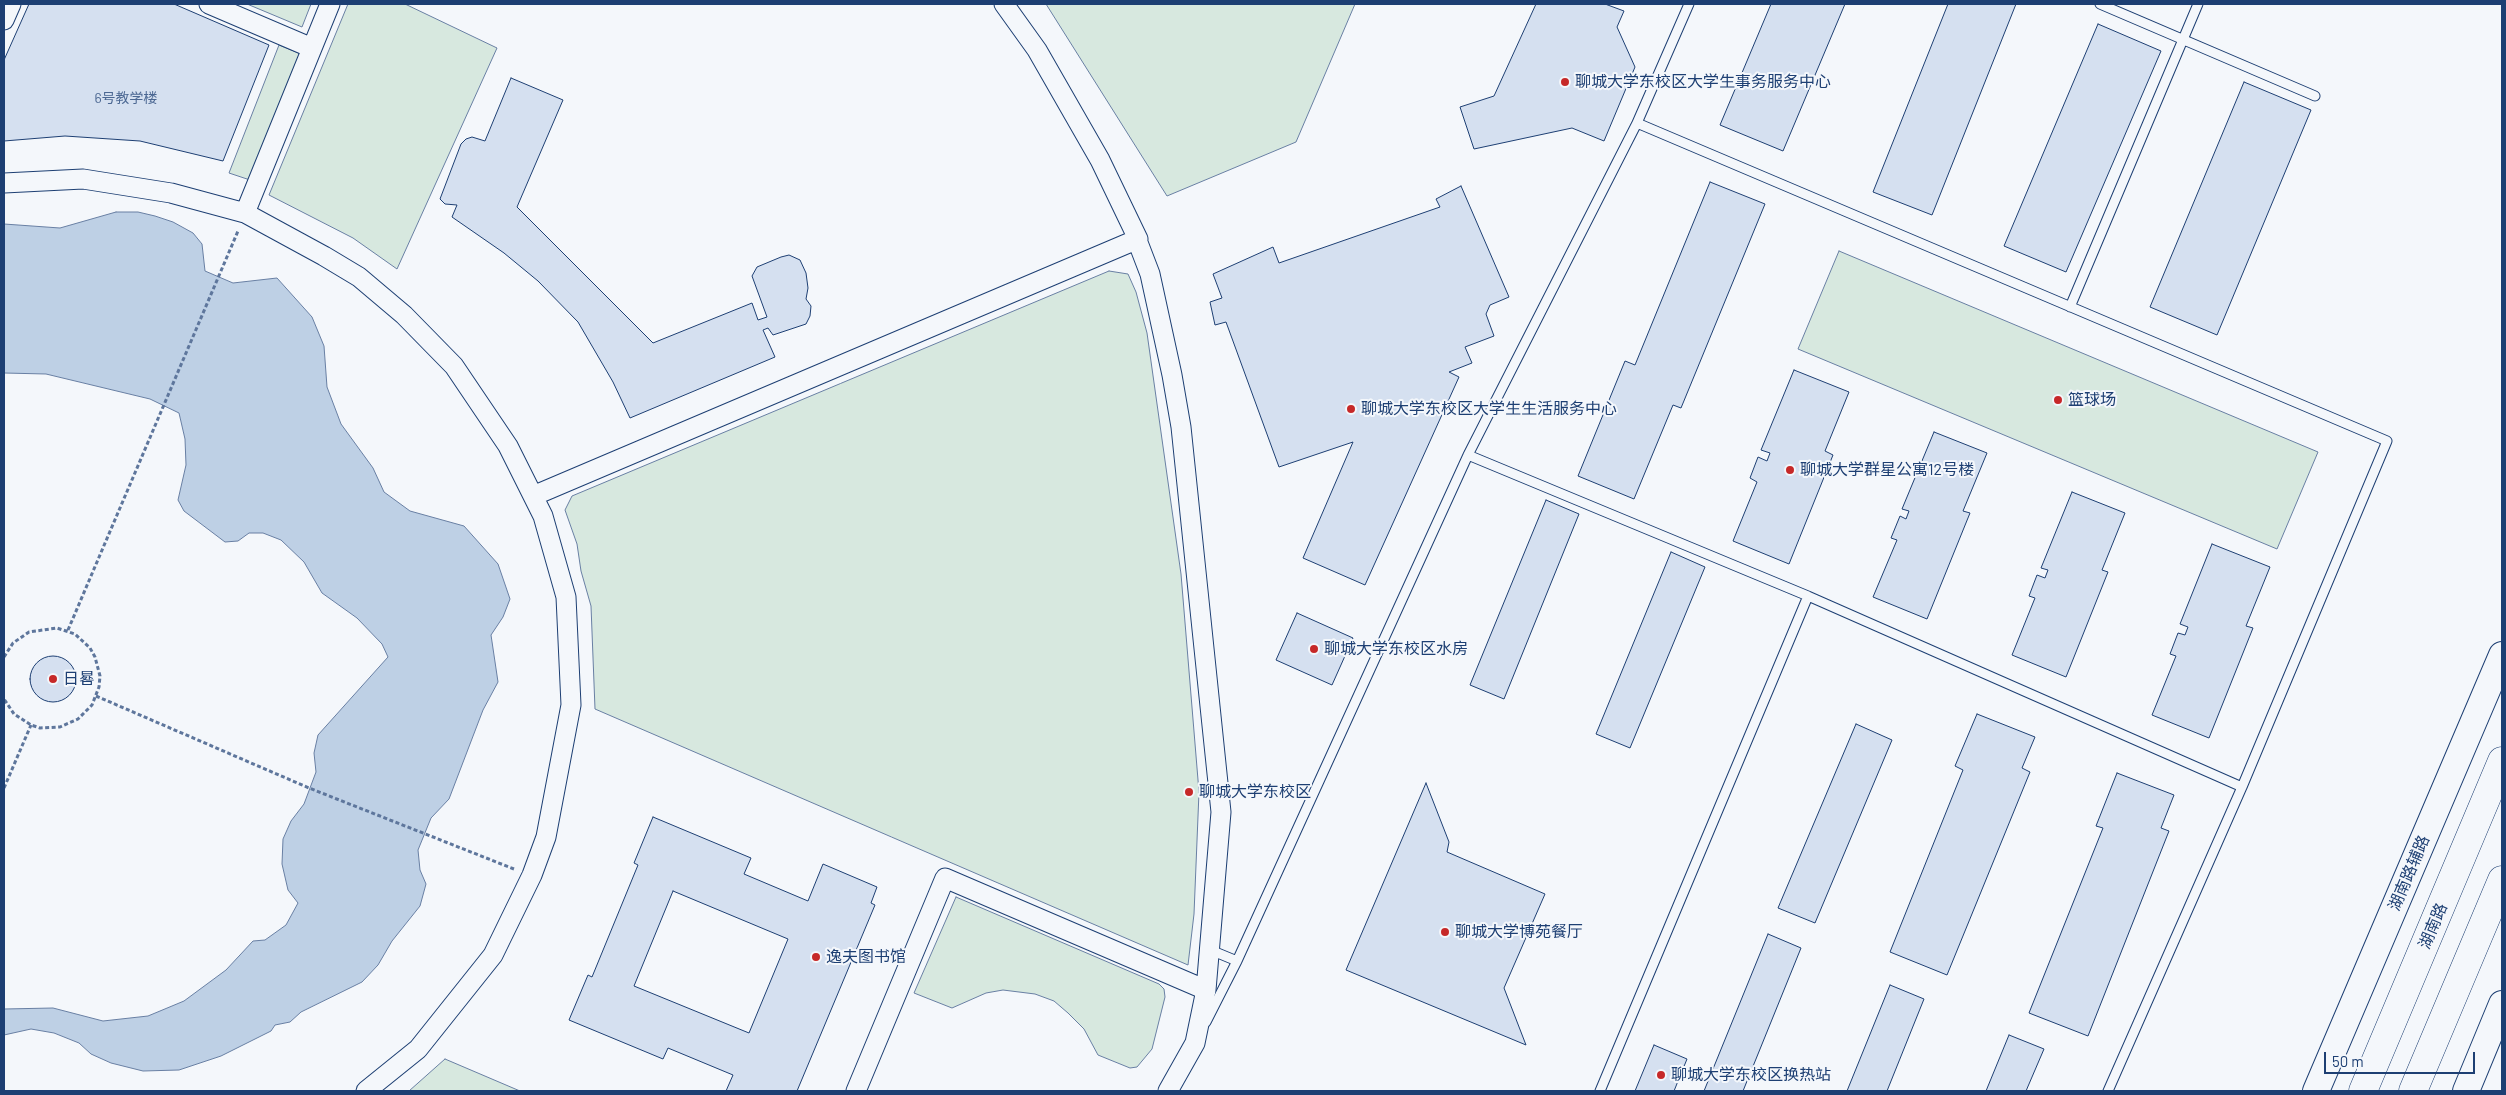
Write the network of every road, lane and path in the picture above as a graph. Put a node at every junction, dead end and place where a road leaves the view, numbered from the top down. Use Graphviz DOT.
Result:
graph roads {
  1 [pos="11,4"];
  2 [pos="209,4"];
  3 [pos="330,4"];
  4 [pos="1004,4"];
  5 [pos="1689,4"];
  6 [pos="2100,4"];
  7 [pos="2198,4"];
  8 [pos="4,20"];
  9 [pos="2183,39"];
  10 [pos="312,48"];
  11 [pos="2315,96"];
  12 [pos="1637,123"];
  13 [pos="4,183"];
  14 [pos="245,213"];
  15 [pos="1137,240"];
  16 [pos="2070,307"];
  17 [pos="1468,454"];
  18 [pos="533,496"];
  19 [pos="1808,596"];
  20 [pos="68,630"];
  21 [pos="2502,655"];
  22 [pos="4,657"];
  23 [pos="96,696"];
  24 [pos="4,699"];
  25 [pos="31,725"];
  26 [pos="2502,760"];
  27 [pos="2242,787"];
  28 [pos="4,788"];
  29 [pos="532,876"];
  30 [pos="2502,880"];
  31 [pos="1208,949"];
  32 [pos="1237,960"];
  33 [pos="1206,990"];
  34 [pos="2502,1004"];
  35 [pos="1196,1043"];
  36 [pos="366,1091"];
  37 [pos="856,1091"];
  38 [pos="1168,1091"];
  39 [pos="1600,1091"];
  40 [pos="2108,1091"];
  41 [pos="2316,1091"];
  42 [pos="2363,1091"];
  43 [pos="2413,1091"];
  44 [pos="2466,1091"];
  1 -- 8 [label="street"];
  2 -- 10 [label="street"];
  3 -- 10 [label="street"];
  4 -- 15 [label="street"];
  5 -- 12 [label="lane"];
  6 -- 9 [label="lane"];
  7 -- 9 [label="lane"];
  9 -- 11 [label="lane"];
  9 -- 16 [label="lane"];
  10 -- 14 [label="street"];
  12 -- 16 [label="lane"];
  12 -- 17 [label="lane"];
  13 -- 14 [label="street"];
  14 -- 18 [label="street"];
  14 -- 20 [label="path"];
  15 -- 18 [label="street"];
  15 -- 31 [label="street"];
  16 -- 27 [label="lane"];
  17 -- 19 [label="lane"];
  17 -- 32 [label="lane"];
  18 -- 29 [label="street"];
  19 -- 27 [label="lane"];
  19 -- 39 [label="lane"];
  20 -- 22 [label="path"];
  20 -- 23 [label="path"];
  21 -- 41 [label="street, 湖南路辅路"];
  23 -- 25 [label="path"];
  23 -- 29 [label="path"];
  24 -- 25 [label="path"];
  25 -- 28 [label="path"];
  26 -- 42 [label="main road, 湖南路"];
  27 -- 40 [label="lane"];
  29 -- 36 [label="street"];
  30 -- 43 [label="main road"];
  31 -- 32 [label="lane"];
  31 -- 33 [label="street"];
  32 -- 35 [label="lane"];
  33 -- 35 [label="street"];
  33 -- 37 [label="street"];
  34 -- 44 [label="street"];
  35 -- 38 [label="street"];
}
